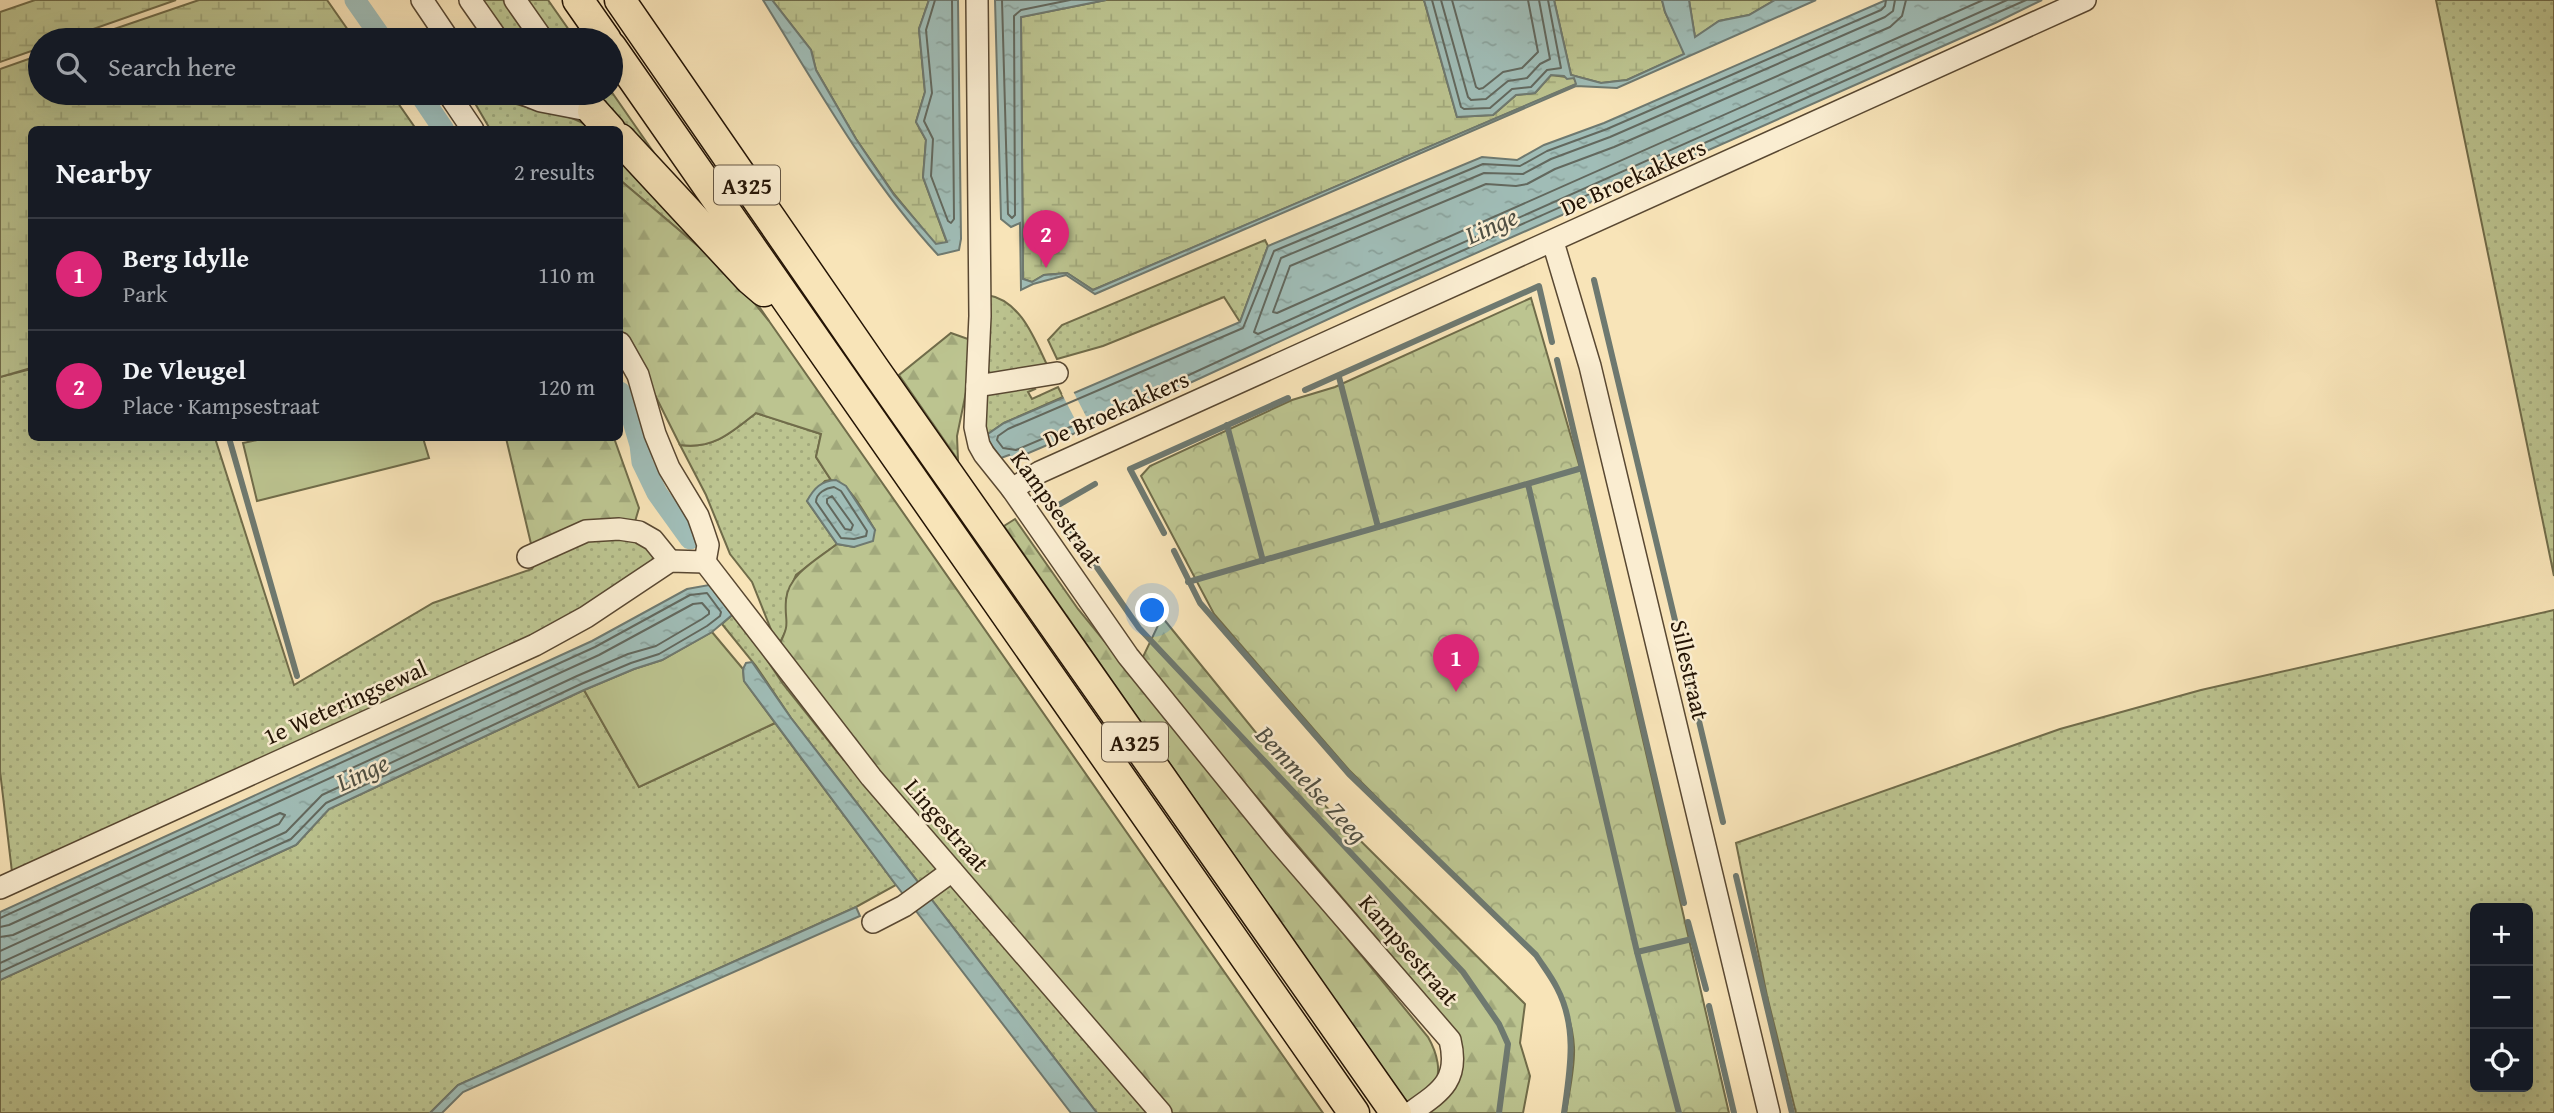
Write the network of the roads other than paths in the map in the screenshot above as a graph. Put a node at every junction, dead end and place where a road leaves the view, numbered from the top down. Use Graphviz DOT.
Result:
graph roads {
  1 [pos="422,0"];
  2 [pos="470,0"];
  3 [pos="515,0"];
  4 [pos="578,0"];
  5 [pos="620,0"];
  6 [pos="977,0"];
  7 [pos="2085,0"];
  8 [pos="441,28"];
  9 [pos="490,28"];
  10 [pos="535,28"];
  11 [pos="598,28"];
  12 [pos="623,64"];
  13 [pos="456,105"];
  14 [pos="571,105"];
  15 [pos="594,111"];
  16 [pos="470,126"];
  17 [pos="623,142"];
  18 [pos="1553,242"];
  19 [pos="802,323"];
  20 [pos="623,348"];
  21 [pos="1057,373"];
  22 [pos="977,386"];
  23 [pos="1012,489"];
  24 [pos="528,557"];
  25 [pos="670,561"];
  26 [pos="705,562"];
  27 [pos="951,871"];
  28 [pos="0,888"];
  29 [pos="873,922"];
  30 [pos="1418,1107"];
  31 [pos="1161,1113"];
  32 [pos="1354,1113"];
  33 [pos="1396,1113"];
  34 [pos="1769,1113"];
  1 -- 8 [label="street"];
  2 -- 9 [label="street"];
  3 -- 10 [label="street"];
  4 -- 11 [label="highway"];
  5 -- 33 [label="highway, A325"];
  6 -- 22 [label="street, Kampsestraat"];
  7 -- 18 [label="street, De Broekakkers"];
  12 -- 19 [label="highway, A325"];
  13 -- 16 [label="street"];
  14 -- 15 [label="street"];
  17 -- 19 [label="highway"];
  18 -- 23 [label="street, De Broekakkers"];
  18 -- 34 [label="street, Sillestraat"];
  19 -- 32 [label="highway, A325"];
  20 -- 26 [label="street"];
  21 -- 22 [label="street"];
  22 -- 23 [label="street, Kampsestraat"];
  23 -- 30 [label="street, Kampsestraat"];
  24 -- 25 [label="street"];
  25 -- 26 [label="street"];
  25 -- 28 [label="street, 1e Weteringsewal"];
  26 -- 27 [label="street, Lingestraat"];
  27 -- 29 [label="street"];
  27 -- 31 [label="street, Lingestraat"];
}
